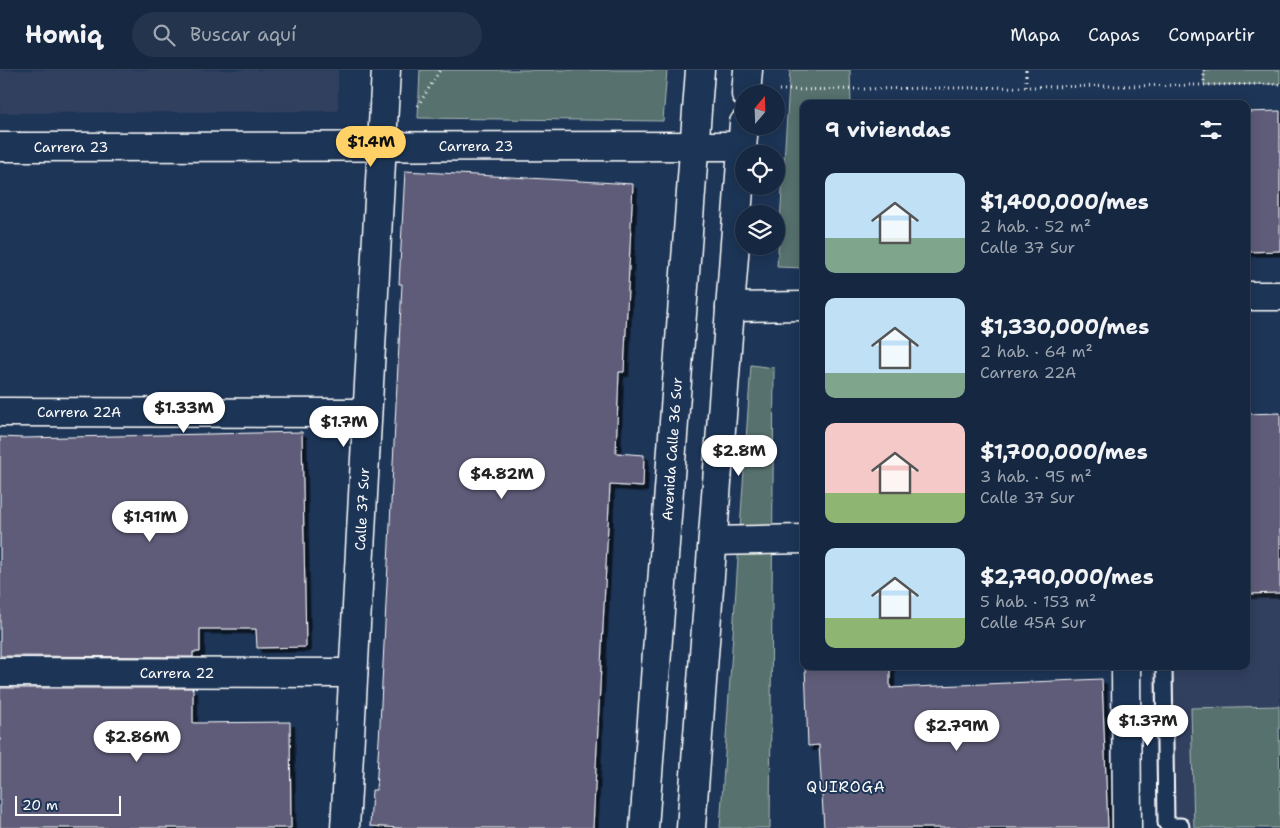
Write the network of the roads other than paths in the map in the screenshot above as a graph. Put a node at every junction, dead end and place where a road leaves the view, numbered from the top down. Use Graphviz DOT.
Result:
graph roads {
  1 [pos="386,70"];
  2 [pos="700,70"];
  3 [pos="739,135"];
  4 [pos="743,135"];
  5 [pos="382,146"];
  6 [pos="694,146"];
  7 [pos="0,147"];
  8 [pos="1250,296"];
  9 [pos="1280,296"];
  10 [pos="800,306"];
  11 [pos="730,307"];
  12 [pos="0,412"];
  13 [pos="367,413"];
  14 [pos="800,539"];
  15 [pos="712,540"];
  16 [pos="1126,670"];
  17 [pos="1164,670"];
  18 [pos="0,672"];
  19 [pos="353,673"];
  20 [pos="1181,826"];
  21 [pos="344,828"];
  22 [pos="644,828"];
  23 [pos="691,828"];
  24 [pos="1127,828"];
  1 -- 5 [label="street, Calle 37 Sur"];
  2 -- 6 [label="street, Avenida Calle 36 Sur"];
  3 -- 6 [label="street, Carrera 23"];
  4 -- 11 [label="street"];
  5 -- 6 [label="street, Carrera 23"];
  5 -- 7 [label="street, Carrera 23"];
  5 -- 13 [label="street, Calle 37 Sur"];
  6 -- 22 [label="street, Avenida Calle 36 Sur"];
  8 -- 9 [label="street"];
  10 -- 11 [label="street"];
  11 -- 15 [label="street"];
  12 -- 13 [label="street, Carrera 22A"];
  13 -- 19 [label="street, Calle 37 Sur"];
  14 -- 15 [label="street"];
  15 -- 23 [label="street"];
  16 -- 24 [label="street"];
  17 -- 20 [label="lane"];
  18 -- 19 [label="street, Carrera 22"];
  19 -- 21 [label="street, Calle 37 Sur"];
}
